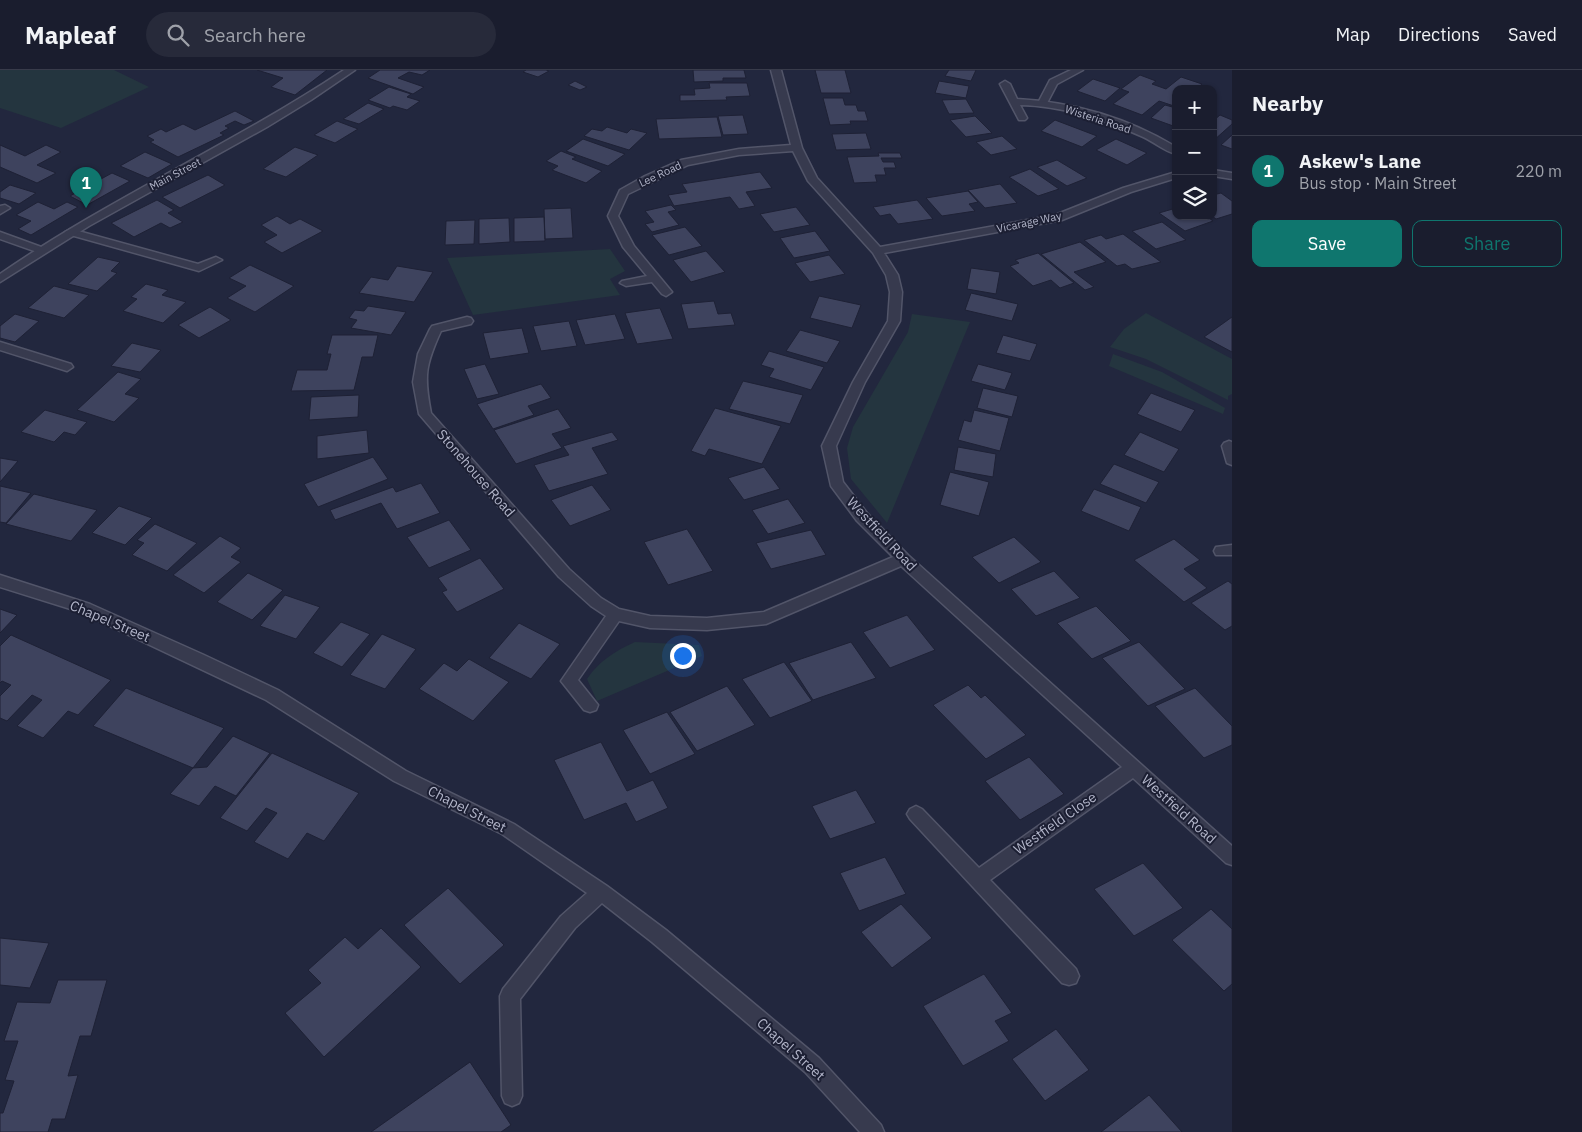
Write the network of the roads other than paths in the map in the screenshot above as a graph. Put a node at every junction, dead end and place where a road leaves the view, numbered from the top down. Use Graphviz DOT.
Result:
graph roads {
  1 [pos="350,70"];
  2 [pos="776,70"];
  3 [pos="1078,70"];
  4 [pos="1005,84"];
  5 [pos="1015,102"];
  6 [pos="1043,103"];
  7 [pos="1022,118"];
  8 [pos="797,148"];
  9 [pos="1172,148"];
  10 [pos="1217,174"];
  11 [pos="1172,176"];
  12 [pos="1232,176"];
  13 [pos="71,232"];
  14 [pos="0,236"];
  15 [pos="40,250"];
  16 [pos="877,251"];
  17 [pos="216,260"];
  18 [pos="655,278"];
  19 [pos="0,279"];
  20 [pos="626,283"];
  21 [pos="666,292"];
  22 [pos="467,321"];
  23 [pos="0,346"];
  24 [pos="67,367"];
  25 [pos="1229,446"];
  26 [pos="1232,460"];
  27 [pos="903,559"];
  28 [pos="0,581"];
  29 [pos="615,614"];
  30 [pos="590,705"];
  31 [pos="1134,768"];
  32 [pos="916,814"];
  33 [pos="1232,857"];
  34 [pos="977,879"];
  35 [pos="601,892"];
  36 [pos="1069,976"];
  37 [pos="512,1096"];
  38 [pos="874,1132"];
  1 -- 13 [label="street, Main Street"];
  2 -- 8 [label="street, Westfield Road"];
  3 -- 6 [label="street"];
  4 -- 5 [label="street"];
  5 -- 6 [label="street, Wisteria Road"];
  5 -- 7 [label="street"];
  6 -- 9 [label="street, Wisteria Road"];
  8 -- 16 [label="street, Westfield Road"];
  8 -- 18 [label="street, Lee Road"];
  10 -- 12 [label="street"];
  11 -- 16 [label="street, Vicarage Way"];
  13 -- 15 [label="street, Main Street"];
  13 -- 17 [label="street"];
  14 -- 15 [label="street"];
  15 -- 19 [label="street, Main Street"];
  16 -- 27 [label="street, Westfield Road"];
  18 -- 20 [label="street"];
  18 -- 21 [label="street, Lee Road"];
  22 -- 29 [label="street, Stonehouse Road"];
  23 -- 24 [label="street"];
  25 -- 26 [label="street"];
  27 -- 29 [label="street, Stonehouse Road"];
  27 -- 31 [label="street, Westfield Road"];
  28 -- 35 [label="street, Chapel Street"];
  29 -- 30 [label="street"];
  31 -- 33 [label="street, Westfield Road"];
  31 -- 34 [label="street, Westfield Close"];
  32 -- 34 [label="street"];
  34 -- 36 [label="street"];
  35 -- 37 [label="street"];
  35 -- 38 [label="street, Chapel Street"];
}
